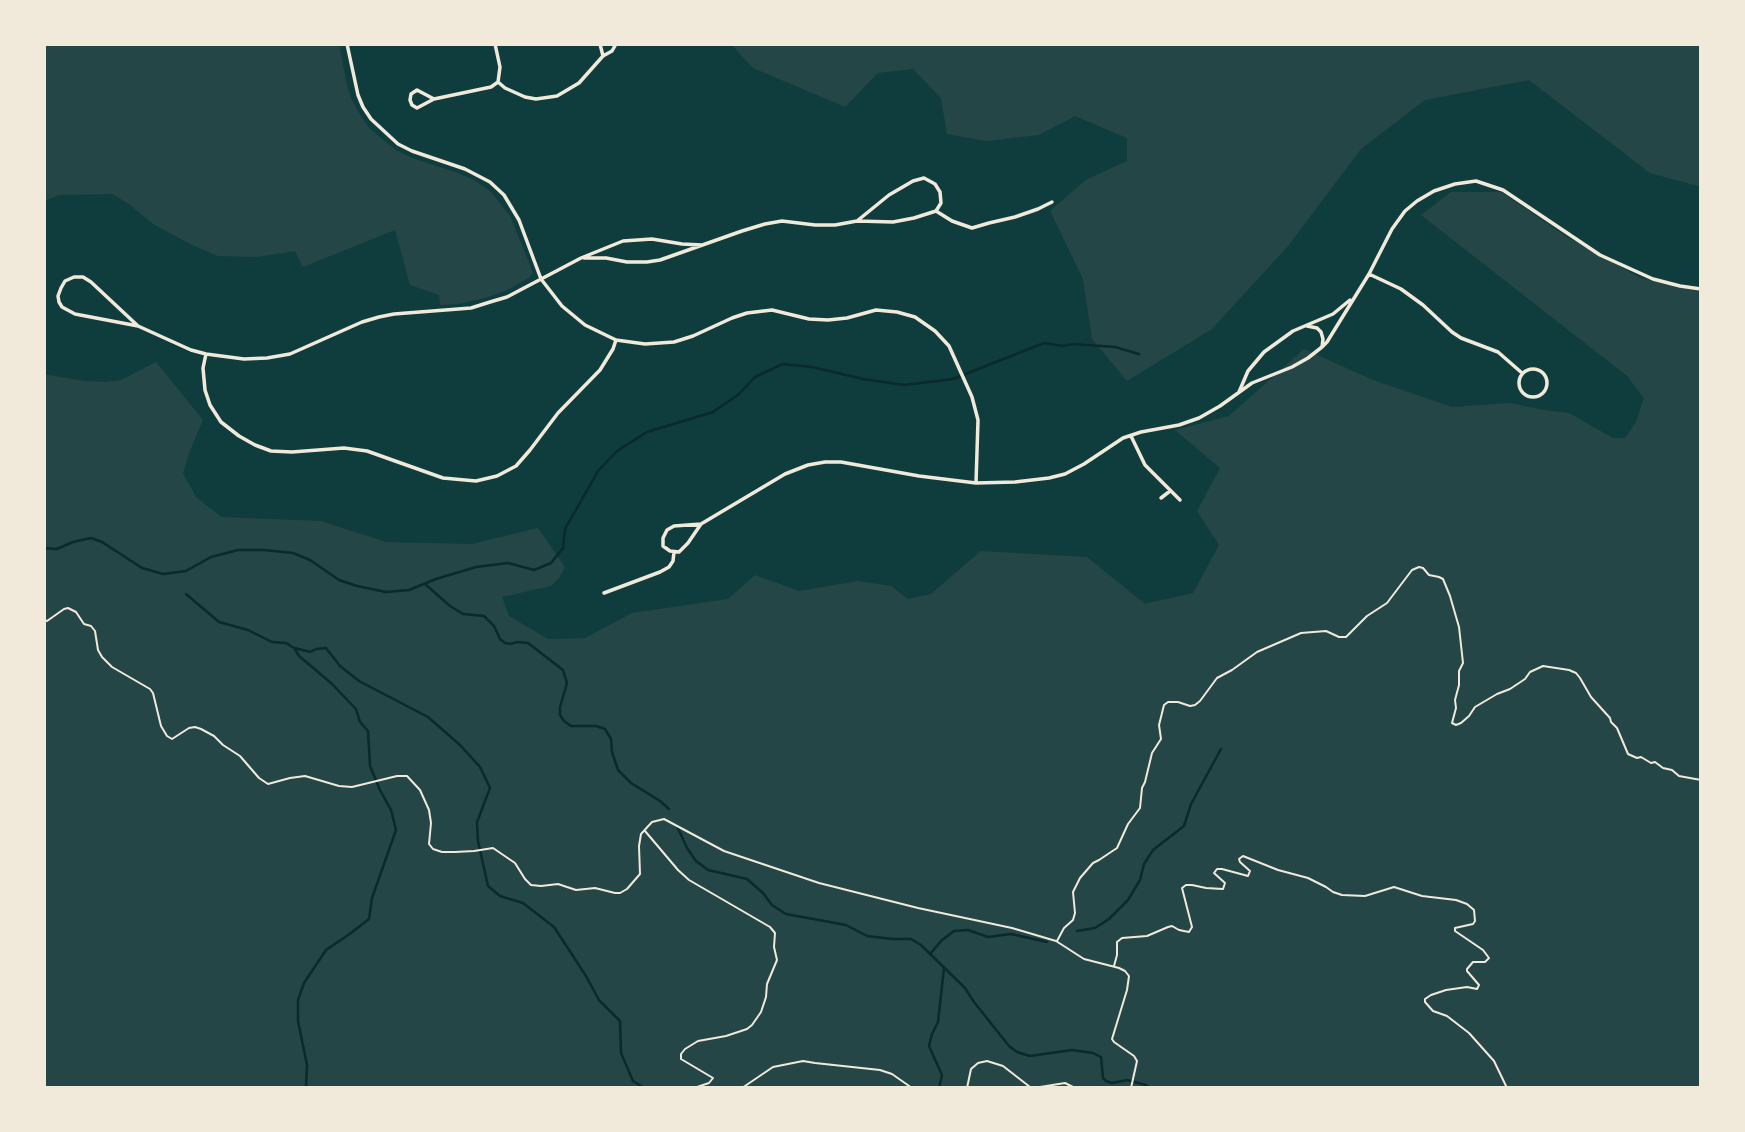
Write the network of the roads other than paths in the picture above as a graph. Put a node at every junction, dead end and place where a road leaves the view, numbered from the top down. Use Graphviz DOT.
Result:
graph roads {
  1 [pos="346,44"];
  2 [pos="495,44"];
  3 [pos="600,44"];
  4 [pos="616,44"];
  5 [pos="603,55"];
  6 [pos="498,82"];
  7 [pos="434,99"];
  8 [pos="1052,202"];
  9 [pos="936,211"];
  10 [pos="857,221"];
  11 [pos="702,245"];
  12 [pos="581,258"];
  13 [pos="1369,274"];
  14 [pos="541,279"];
  15 [pos="1701,289"];
  16 [pos="1354,297"];
  17 [pos="138,326"];
  18 [pos="1305,326"];
  19 [pos="616,340"];
  20 [pos="1322,347"];
  21 [pos="206,354"];
  22 [pos="1522,373"];
  23 [pos="1238,394"];
  24 [pos="1131,436"];
  25 [pos="976,483"];
  26 [pos="1170,490"];
  27 [pos="1161,498"];
  28 [pos="1180,500"];
  29 [pos="701,523"];
  30 [pos="674,552"];
  31 [pos="604,593"];
  1 -- 14 [label="street"];
  2 -- 6 [label="street"];
  3 -- 5 [label="street"];
  4 -- 5 [label="street"];
  5 -- 6 [label="street"];
  6 -- 7 [label="street"];
  7 -- 7 [label="street"];
  8 -- 9 [label="street"];
  9 -- 10 [label="street"];
  9 -- 10 [label="street"];
  10 -- 11 [label="street"];
  11 -- 12 [label="street"];
  11 -- 12 [label="street"];
  12 -- 14 [label="street"];
  13 -- 15 [label="street"];
  13 -- 16 [label="street"];
  13 -- 22 [label="street"];
  14 -- 19 [label="street"];
  14 -- 21 [label="street"];
  16 -- 18 [label="street"];
  16 -- 20 [label="street"];
  17 -- 17 [label="street"];
  17 -- 21 [label="street"];
  18 -- 20 [label="street"];
  18 -- 23 [label="street"];
  19 -- 21 [label="street"];
  19 -- 25 [label="street"];
  20 -- 23 [label="street"];
  22 -- 22 [label="street"];
  23 -- 24 [label="street"];
  24 -- 25 [label="street"];
  24 -- 26 [label="street"];
  25 -- 29 [label="street"];
  26 -- 27 [label="street"];
  26 -- 28 [label="street"];
  29 -- 30 [label="street"];
  29 -- 30 [label="street"];
  30 -- 31 [label="street"];
}
